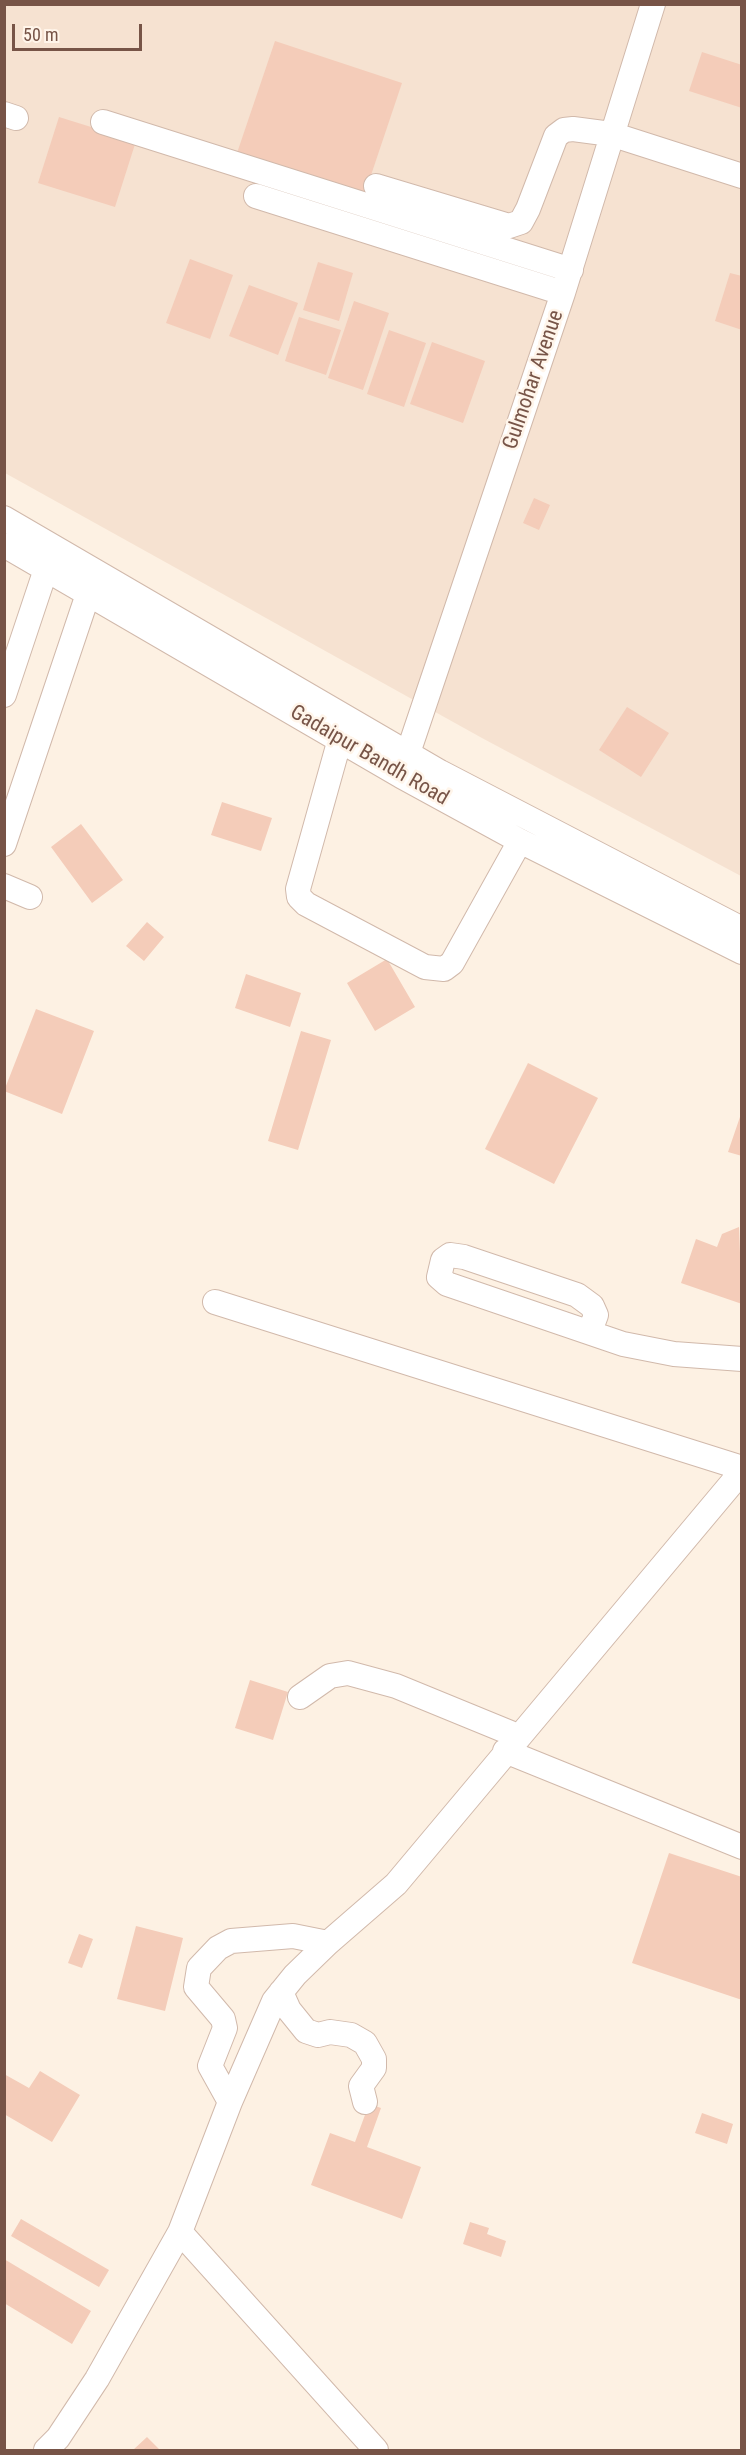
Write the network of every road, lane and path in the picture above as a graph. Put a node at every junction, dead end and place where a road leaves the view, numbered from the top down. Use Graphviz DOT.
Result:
graph roads {
  1 [pos="653,4"];
  2 [pos="103,122"];
  3 [pos="611,134"];
  4 [pos="741,176"];
  5 [pos="376,186"];
  6 [pos="256,196"];
  7 [pos="571,270"];
  8 [pos="563,293"];
  9 [pos="4,519"];
  10 [pos="4,545"];
  11 [pos="46,569"];
  12 [pos="88,594"];
  13 [pos="4,695"];
  14 [pos="340,739"];
  15 [pos="408,753"];
  16 [pos="520,841"];
  17 [pos="4,844"];
  18 [pos="4,886"];
  19 [pos="30,897"];
  20 [pos="741,929"];
  21 [pos="741,952"];
  22 [pos="215,1302"];
  23 [pos="590,1331"];
  24 [pos="741,1359"];
  25 [pos="741,1469"];
  26 [pos="300,1697"];
  27 [pos="511,1743"];
  28 [pos="741,1847"];
  29 [pos="328,1943"];
  30 [pos="281,1992"];
  31 [pos="230,2102"];
  32 [pos="365,2102"];
  33 [pos="180,2232"];
  34 [pos="46,2451"];
  35 [pos="376,2451"];
  1 -- 3 [label="street, Gulmohar Avenue"];
  2 -- 7 [label="street"];
  3 -- 4 [label="street"];
  3 -- 5 [label="street"];
  3 -- 7 [label="street, Gulmohar Avenue"];
  6 -- 8 [label="street"];
  7 -- 8 [label="street, Gulmohar Avenue"];
  8 -- 15 [label="street, Gulmohar Avenue"];
  9 -- 15 [label="street"];
  10 -- 11 [label="street, Gadaipur Bandh Road"];
  11 -- 12 [label="street, Gadaipur Bandh Road"];
  11 -- 13 [label="street"];
  12 -- 14 [label="street, Gadaipur Bandh Road"];
  12 -- 17 [label="street"];
  14 -- 16 [label="street, Gadaipur Bandh Road"];
  14 -- 16 [label="street"];
  15 -- 20 [label="street"];
  16 -- 21 [label="street, Gadaipur Bandh Road"];
  18 -- 19 [label="street"];
  22 -- 25 [label="street"];
  23 -- 23 [label="street"];
  23 -- 24 [label="street"];
  25 -- 27 [label="street"];
  26 -- 27 [label="street"];
  27 -- 28 [label="street"];
  27 -- 29 [label="street"];
  29 -- 30 [label="street"];
  29 -- 31 [label="street"];
  30 -- 31 [label="street"];
  30 -- 32 [label="street"];
  31 -- 33 [label="street"];
  33 -- 34 [label="street"];
  33 -- 35 [label="street"];
}
